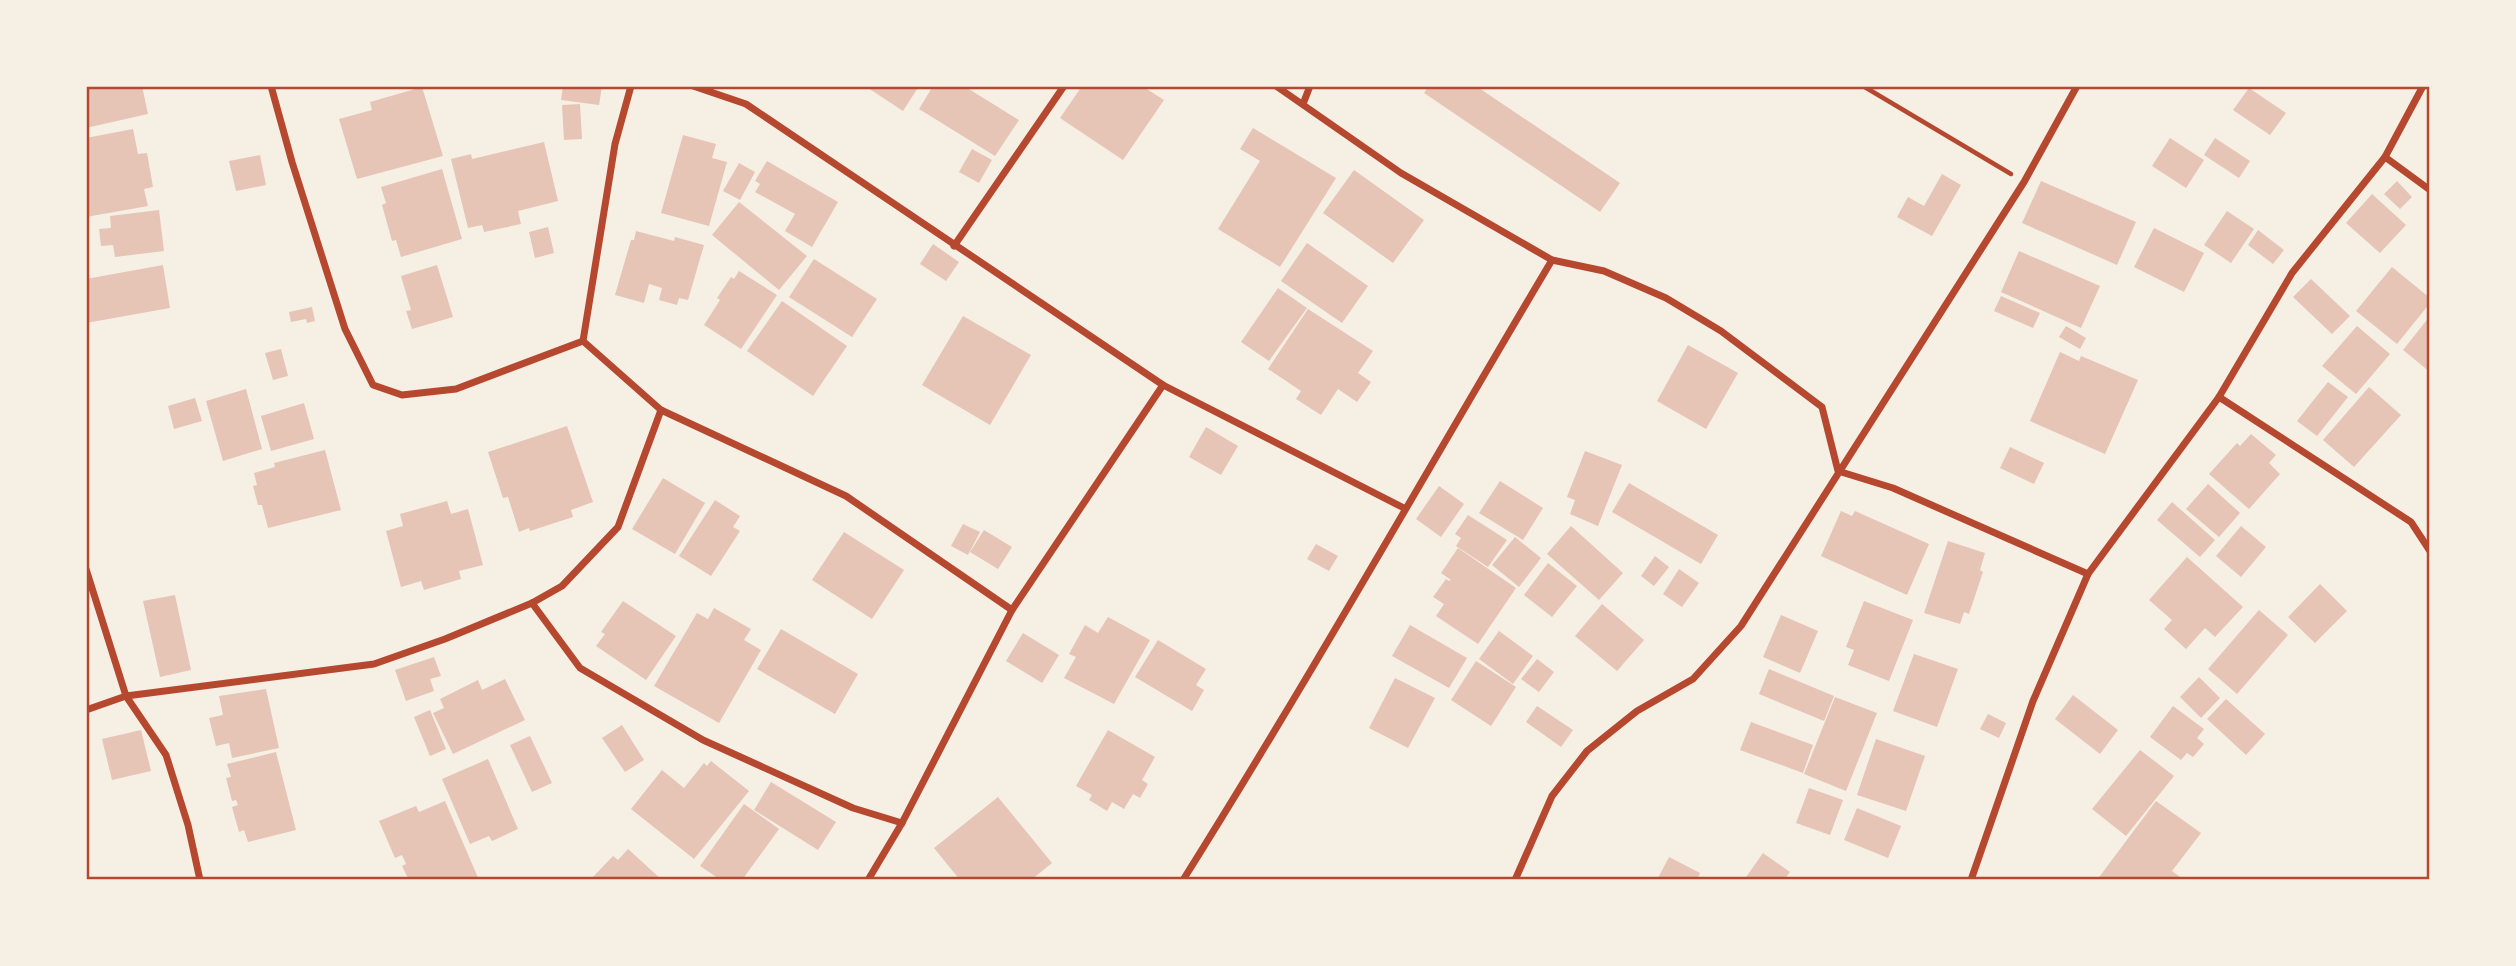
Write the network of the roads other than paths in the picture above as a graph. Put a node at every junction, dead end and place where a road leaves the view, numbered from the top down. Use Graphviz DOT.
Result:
graph roads {
  1 [pos="271,86"];
  2 [pos="631,86"];
  3 [pos="693,86"];
  4 [pos="1063,86"];
  5 [pos="1276,86"];
  6 [pos="1310,86"];
  7 [pos="2077,86"];
  8 [pos="2423,86"];
  9 [pos="1303,104"];
  10 [pos="2385,157"];
  11 [pos="2430,190"];
  12 [pos="954,246"];
  13 [pos="1552,260"];
  14 [pos="583,341"];
  15 [pos="1163,385"];
  16 [pos="2219,397"];
  17 [pos="661,410"];
  18 [pos="1838,471"];
  19 [pos="1404,508"];
  20 [pos="2430,551"];
  21 [pos="86,569"];
  22 [pos="2088,574"];
  23 [pos="532,603"];
  24 [pos="1012,610"];
  25 [pos="126,696"];
  26 [pos="86,710"];
  27 [pos="902,822"];
  28 [pos="200,880"];
  29 [pos="868,880"];
  30 [pos="1183,880"];
  31 [pos="1515,880"];
  32 [pos="1971,880"];
  1 -- 14 [label="street"];
  2 -- 14 [label="street"];
  3 -- 12 [label="street"];
  4 -- 12 [label="street"];
  5 -- 9 [label="street"];
  6 -- 9 [label="street"];
  7 -- 18 [label="street"];
  8 -- 10 [label="street"];
  9 -- 13 [label="street"];
  10 -- 11 [label="street"];
  10 -- 16 [label="street"];
  12 -- 15 [label="street"];
  13 -- 18 [label="street"];
  13 -- 19 [label="street"];
  14 -- 17 [label="street"];
  15 -- 19 [label="street"];
  15 -- 24 [label="street"];
  16 -- 20 [label="street"];
  16 -- 22 [label="street"];
  17 -- 23 [label="street"];
  17 -- 24 [label="street"];
  18 -- 22 [label="street"];
  18 -- 31 [label="street"];
  19 -- 30 [label="street"];
  21 -- 25 [label="street"];
  22 -- 32 [label="street"];
  23 -- 25 [label="street"];
  23 -- 27 [label="street"];
  24 -- 27 [label="street"];
  25 -- 26 [label="street"];
  25 -- 28 [label="street"];
  27 -- 29 [label="street"];
}
